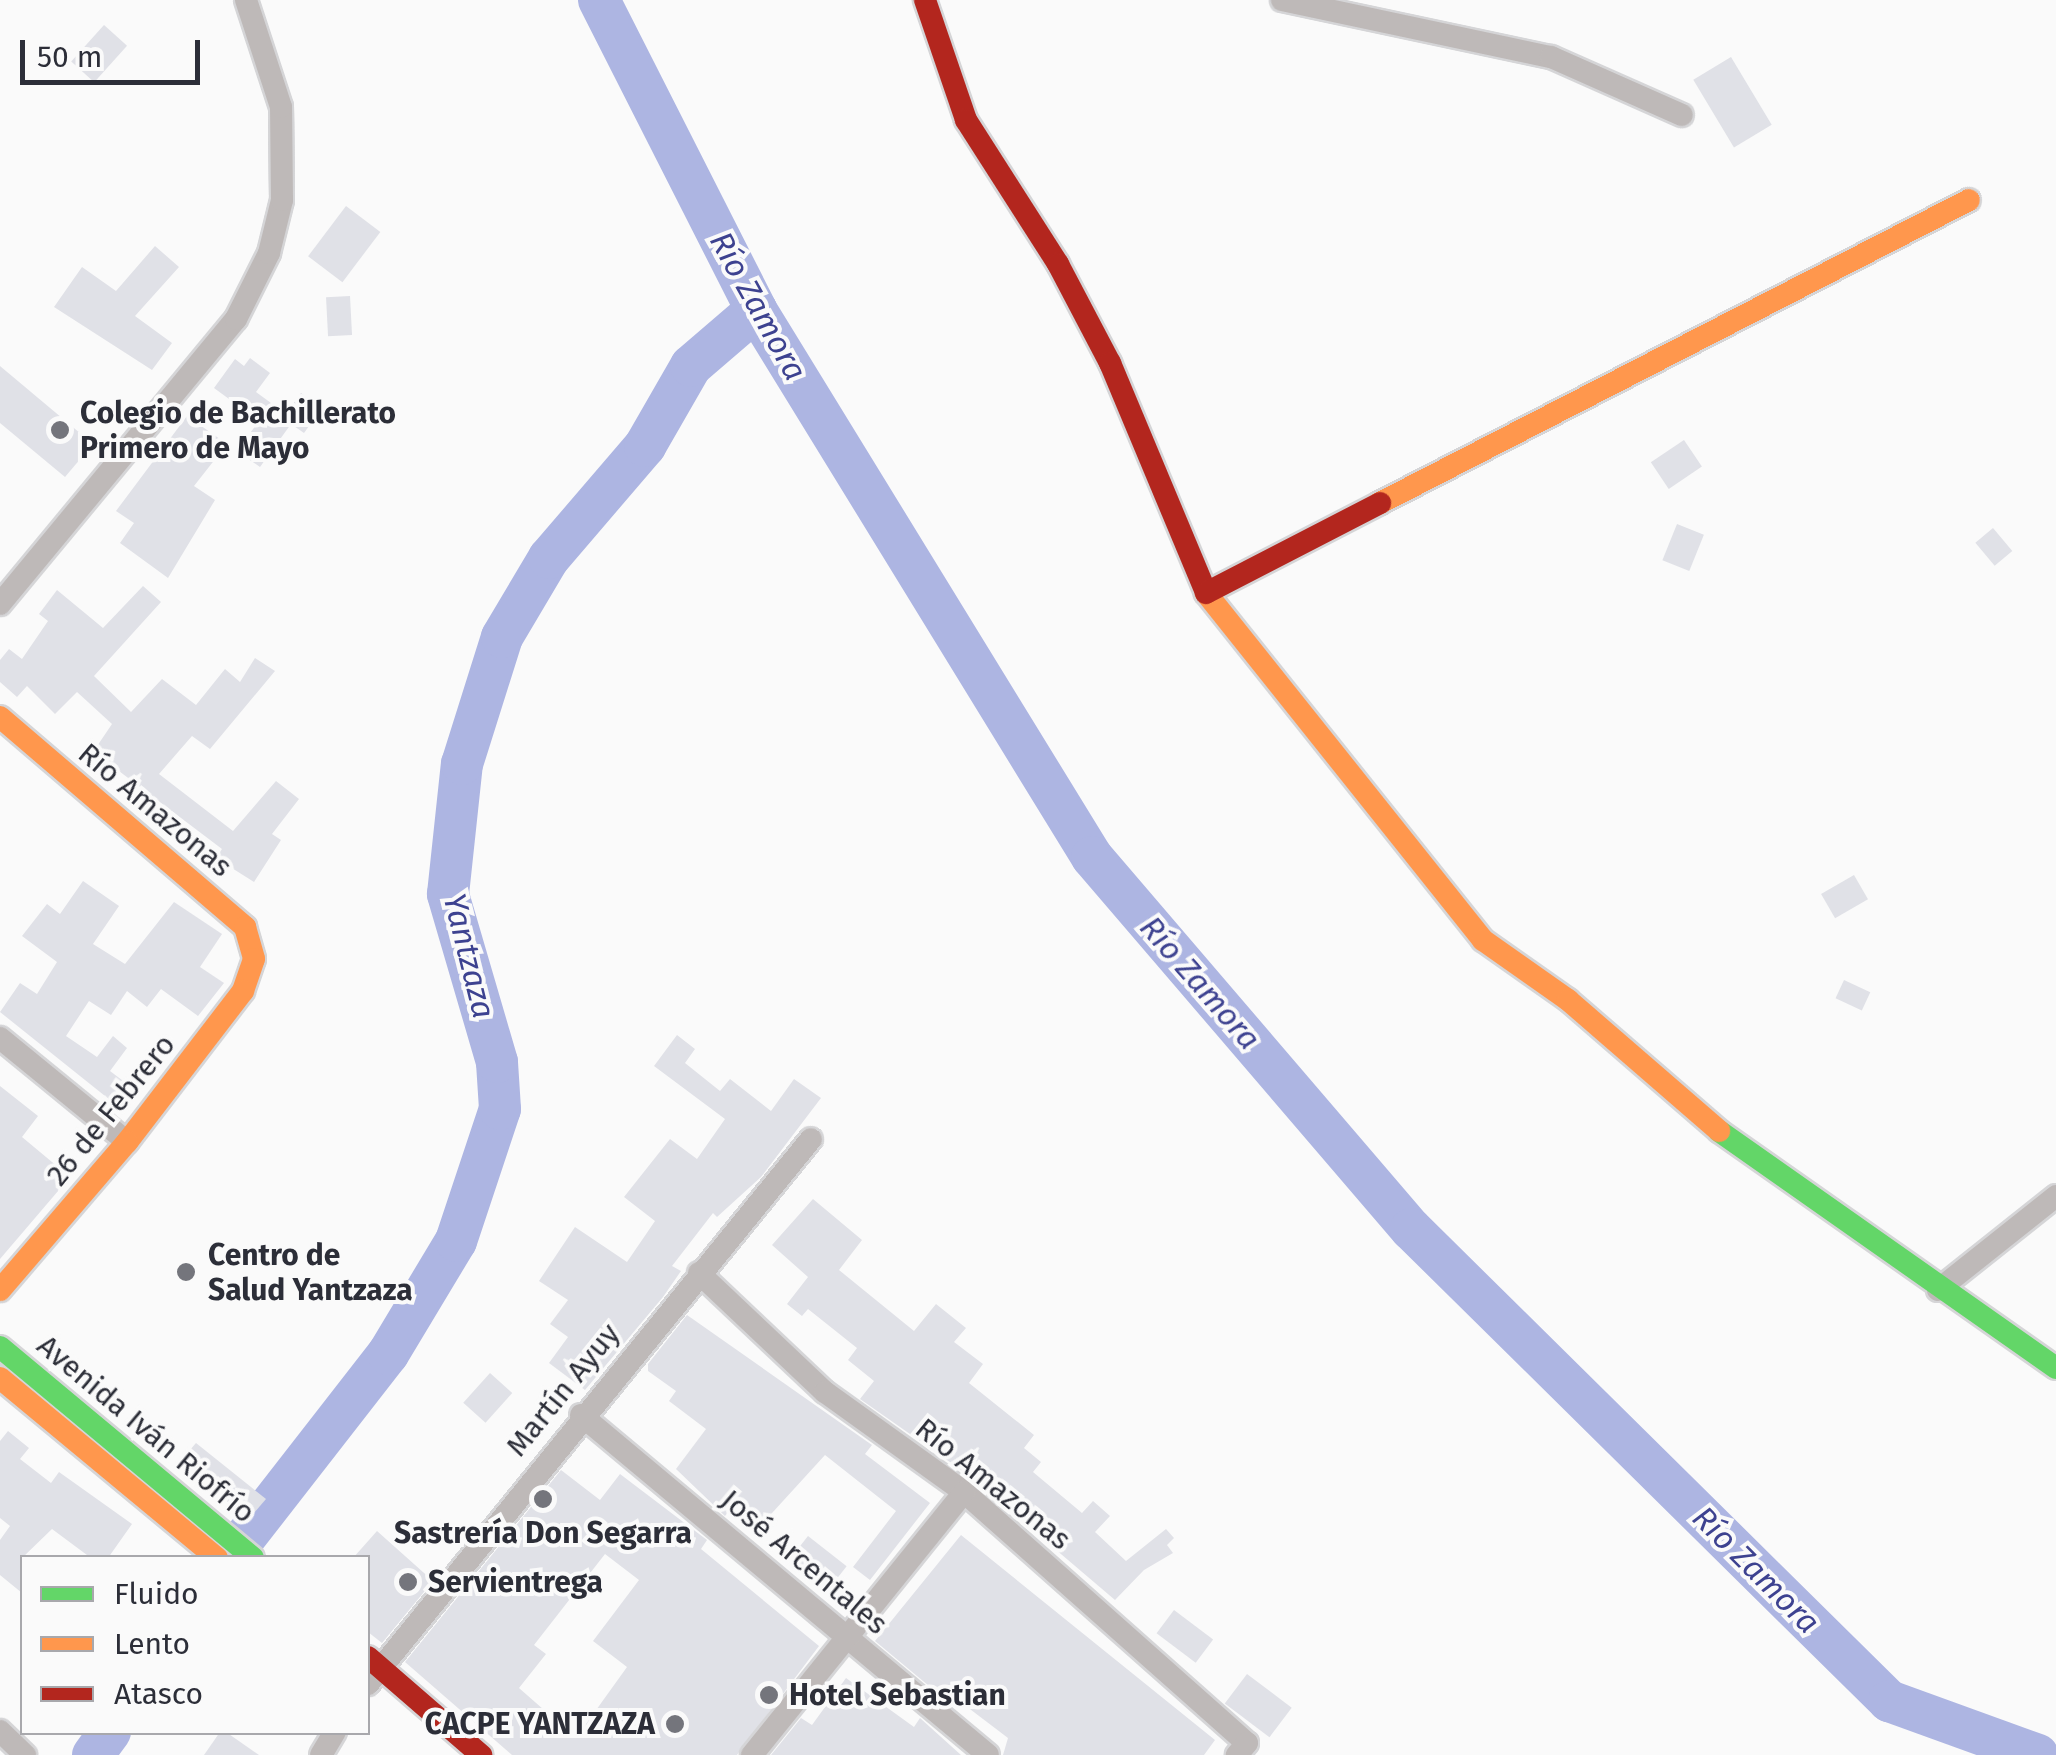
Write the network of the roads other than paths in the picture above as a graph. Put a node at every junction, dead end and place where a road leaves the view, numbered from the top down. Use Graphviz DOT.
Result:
graph roads {
  1 [pos="246,0"];
  2 [pos="925,0"];
  3 [pos="1282,0"];
  4 [pos="1682,114"];
  5 [pos="1969,200"];
  6 [pos="1206,593"];
  7 [pos="0,604"];
  8 [pos="0,717"];
  9 [pos="254,959"];
  10 [pos="0,1038"];
  11 [pos="811,1138"];
  12 [pos="127,1142"];
  13 [pos="2056,1196"];
  14 [pos="700,1273"];
  15 [pos="0,1290"];
  16 [pos="1938,1290"];
  17 [pos="0,1346"];
  18 [pos="2056,1368"];
  19 [pos="0,1378"];
  20 [pos="581,1415"];
  21 [pos="964,1492"];
  22 [pos="213,1555"];
  23 [pos="251,1555"];
  24 [pos="848,1637"];
  25 [pos="370,1674"];
  26 [pos="0,1731"];
  27 [pos="1242,1749"];
  28 [pos="25,1755"];
  29 [pos="452,1755"];
  30 [pos="480,1755"];
  31 [pos="752,1755"];
  32 [pos="988,1755"];
  1 -- 7 [label="street"];
  2 -- 6 [label="street"];
  3 -- 4 [label="street"];
  5 -- 6 [label="street"];
  6 -- 16 [label="street"];
  8 -- 9 [label="street, Río Amazonas"];
  9 -- 12 [label="street, 26 de Febrero"];
  10 -- 12 [label="street"];
  11 -- 14 [label="street, Martín Ayuy"];
  12 -- 15 [label="street, 26 de Febrero"];
  13 -- 16 [label="street"];
  14 -- 20 [label="street, Martín Ayuy"];
  14 -- 21 [label="street, Río Amazonas"];
  16 -- 18 [label="street"];
  17 -- 23 [label="street, Avenida Iván Riofrío"];
  19 -- 22 [label="street, Avenida Iván Riofrío"];
  20 -- 24 [label="street, José Arcentales"];
  20 -- 25 [label="street, Martín Ayuy"];
  21 -- 24 [label="street"];
  21 -- 27 [label="street, Río Amazonas"];
  24 -- 31 [label="street"];
  24 -- 32 [label="street, José Arcentales"];
  25 -- 29 [label="street"];
  25 -- 30 [label="street"];
  26 -- 28 [label="street"];
}
